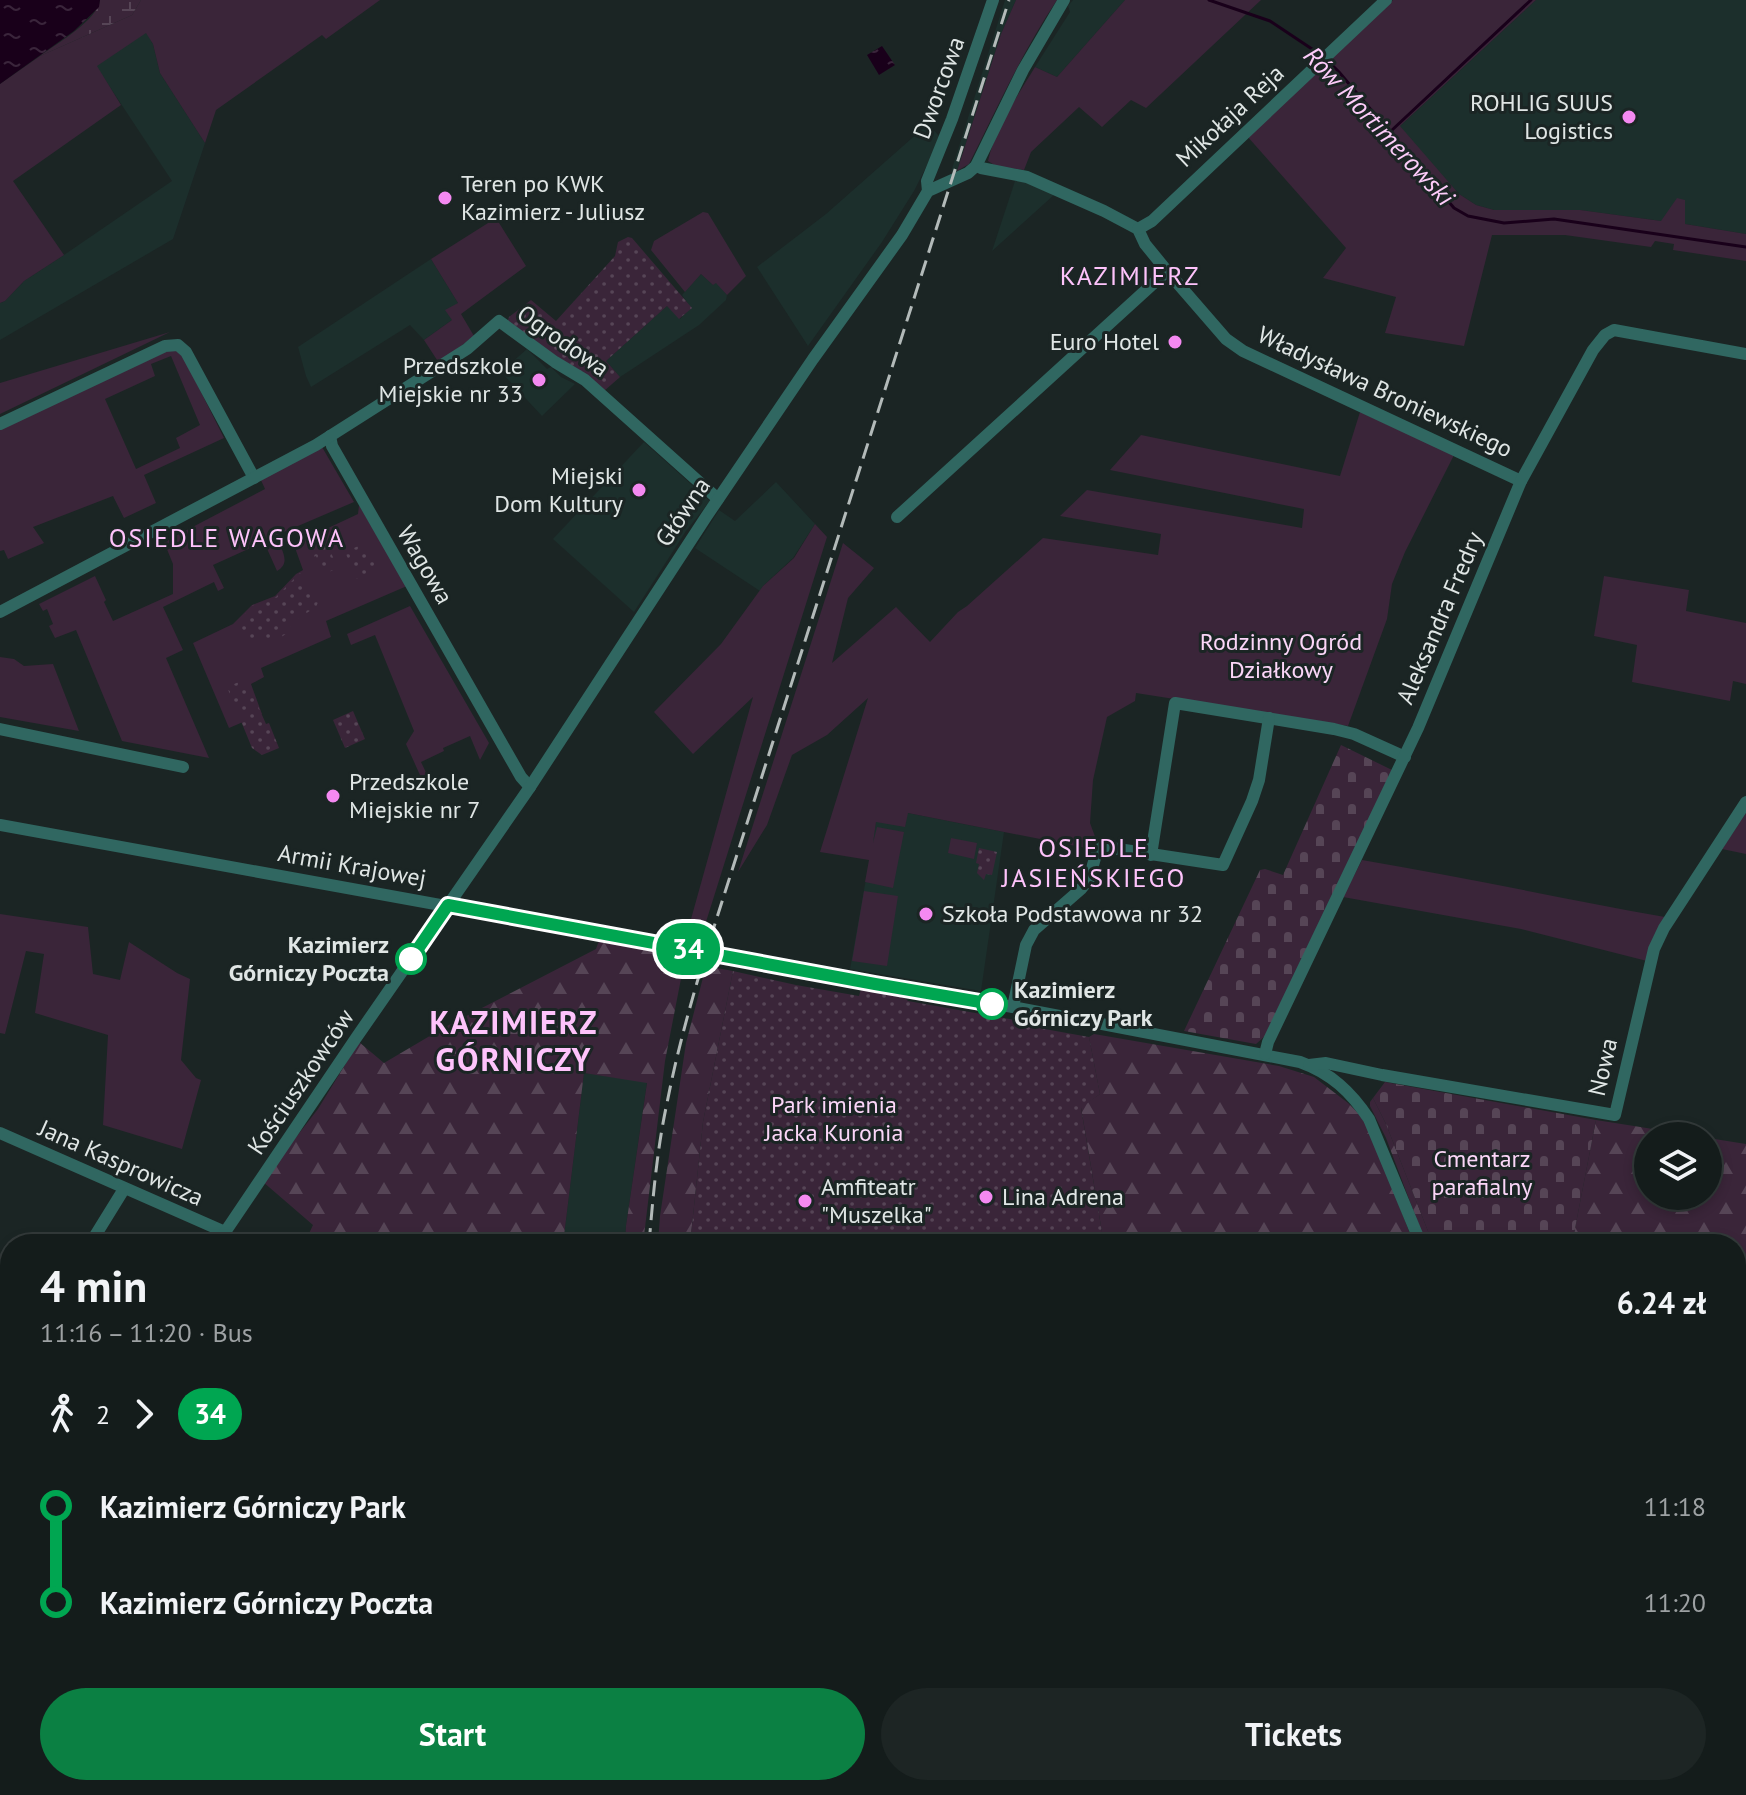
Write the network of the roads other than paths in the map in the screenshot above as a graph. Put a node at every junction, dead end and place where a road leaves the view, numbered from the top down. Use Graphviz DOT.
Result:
graph roads {
  1 [pos="993,0"];
  2 [pos="1064,0"];
  3 [pos="1386,0"];
  4 [pos="976,166"];
  5 [pos="928,191"];
  6 [pos="1138,229"];
  7 [pos="1167,271"];
  8 [pos="1746,354"];
  9 [pos="0,424"];
  10 [pos="330,436"];
  11 [pos="254,478"];
  12 [pos="1521,481"];
  13 [pos="718,499"];
  14 [pos="897,517"];
  15 [pos="0,612"];
  16 [pos="1269,718"];
  17 [pos="0,729"];
  18 [pos="1405,757"];
  19 [pos="183,767"];
  20 [pos="530,787"];
  21 [pos="1746,802"];
  22 [pos="0,825"];
  23 [pos="1151,855"];
  24 [pos="419,900"];
  25 [pos="448,905"];
  26 [pos="430,932"];
  27 [pos="1013,1007"];
  28 [pos="1265,1054"];
  29 [pos="1309,1065"];
  30 [pos="1363,1071"];
  31 [pos="1350,1093"];
  32 [pos="0,1133"];
  33 [pos="124,1189"];
  34 [pos="225,1232"];
  35 [pos="96,1234"];
  36 [pos="1417,1234"];
  1 -- 5 [label="street, Dworcowa"];
  2 -- 4 [label="street"];
  3 -- 6 [label="street, Mikołaja Reja"];
  4 -- 5 [label="street"];
  4 -- 6 [label="street, Władysława Broniewskiego"];
  5 -- 13 [label="street, Główna"];
  6 -- 7 [label="street, Władysława Broniewskiego"];
  7 -- 12 [label="street, Władysława Broniewskiego"];
  7 -- 14 [label="street"];
  8 -- 12 [label="street, Aleksandra Fredry"];
  9 -- 11 [label="street"];
  10 -- 11 [label="street"];
  10 -- 13 [label="street, Ogrodowa"];
  10 -- 20 [label="street, Wagowa"];
  11 -- 15 [label="street"];
  12 -- 18 [label="street, Aleksandra Fredry"];
  13 -- 20 [label="street, Główna"];
  16 -- 18 [label="street"];
  16 -- 23 [label="street"];
  16 -- 23 [label="street"];
  17 -- 19 [label="street"];
  18 -- 28 [label="street, Aleksandra Fredry"];
  20 -- 25 [label="street, Główna"];
  21 -- 30 [label="street, Nowa"];
  22 -- 24 [label="street, Armii Krajowej"];
  23 -- 27 [label="street"];
  24 -- 25 [label="street, Armii Krajowej"];
  24 -- 26 [label="street"];
  25 -- 26 [label="street, Kościuszkowców"];
  25 -- 27 [label="street, Armii Krajowej"];
  26 -- 34 [label="street, Kościuszkowców"];
  27 -- 28 [label="street, Armii Krajowej"];
  28 -- 29 [label="street, Armii Krajowej"];
  29 -- 30 [label="street, Nowa"];
  29 -- 31 [label="street"];
  30 -- 31 [label="street"];
  31 -- 36 [label="street"];
  32 -- 33 [label="street, Jana Kasprowicza"];
  33 -- 34 [label="street, Jana Kasprowicza"];
  33 -- 35 [label="street"];
}
